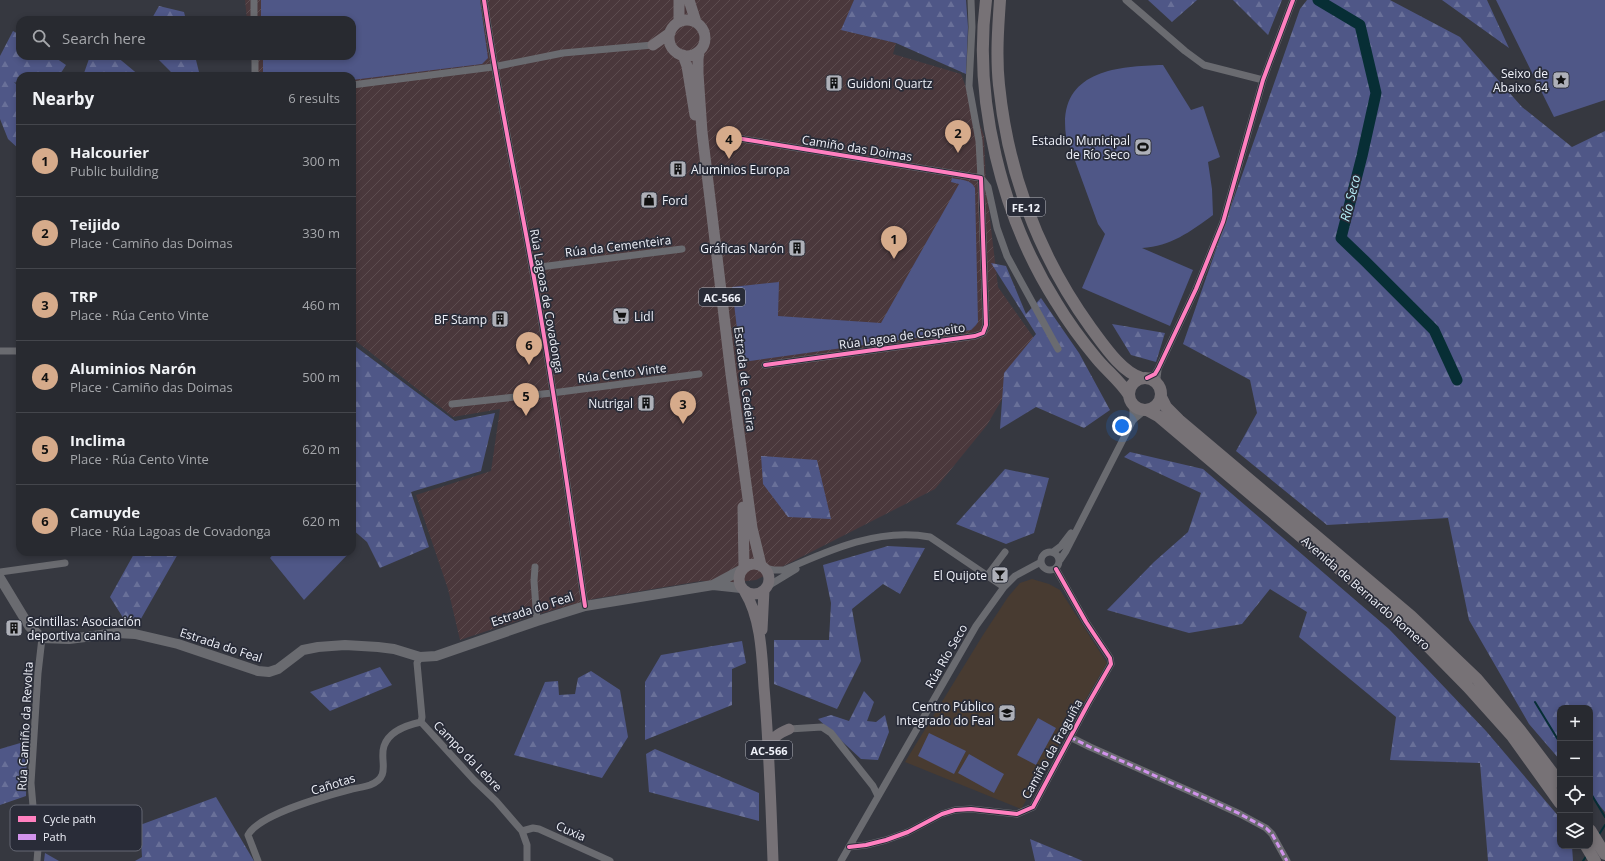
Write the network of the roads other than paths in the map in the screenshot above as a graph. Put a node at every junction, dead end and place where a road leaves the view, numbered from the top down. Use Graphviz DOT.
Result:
graph roads {
  1 [pos="254,0"];
  2 [pos="484,0"];
  3 [pos="679,0"];
  4 [pos="689,0"];
  5 [pos="971,0"];
  6 [pos="986,0"];
  7 [pos="1000,0"];
  8 [pos="1126,0"];
  9 [pos="1293,0"];
  10 [pos="254,16"];
  11 [pos="679,22"];
  12 [pos="696,22"];
  13 [pos="670,33"];
  14 [pos="653,45"];
  15 [pos="672,47"];
  16 [pos="699,52"];
  17 [pos="682,55"];
  18 [pos="255,60"];
  19 [pos="493,67"];
  20 [pos="255,72"];
  21 [pos="1263,80"];
  22 [pos="356,84"];
  23 [pos="730,137"];
  24 [pos="981,178"];
  25 [pos="682,249"];
  26 [pos="532,268"];
  27 [pos="1058,349"];
  28 [pos="0,350"];
  29 [pos="16,351"];
  30 [pos="765,366"];
  31 [pos="1158,369"];
  32 [pos="699,374"];
  33 [pos="1144,378"];
  34 [pos="1158,384"];
  35 [pos="552,393"];
  36 [pos="1161,398"];
  37 [pos="1131,400"];
  38 [pos="452,404"];
  39 [pos="1146,410"];
  40 [pos="1133,420"];
  41 [pos="1081,520"];
  42 [pos="1005,552"];
  43 [pos="1053,552"];
  44 [pos="818,556"];
  45 [pos="1060,560"];
  46 [pos="1041,562"];
  47 [pos="65,563"];
  48 [pos="535,566"];
  49 [pos="763,566"];
  50 [pos="743,569"];
  51 [pos="1056,569"];
  52 [pos="0,572"];
  53 [pos="987,576"];
  54 [pos="0,578"];
  55 [pos="713,585"];
  56 [pos="1004,587"];
  57 [pos="766,588"];
  58 [pos="743,590"];
  59 [pos="585,606"];
  60 [pos="537,621"];
  61 [pos="42,638"];
  62 [pos="760,639"];
  63 [pos="420,657"];
  64 [pos="766,713"];
  65 [pos="421,722"];
  66 [pos="789,729"];
  67 [pos="768,730"];
  68 [pos="1070,737"];
  69 [pos="769,749"];
  70 [pos="864,775"];
  71 [pos="1557,779"];
  72 [pos="886,784"];
  73 [pos="878,796"];
  74 [pos="1557,799"];
  75 [pos="33,805"];
  76 [pos="522,831"];
  77 [pos="1593,835"];
  78 [pos="849,847"];
  79 [pos="1588,849"];
  80 [pos="38,851"];
  81 [pos="1605,854"];
  82 [pos="37,861"];
  83 [pos="258,861"];
  84 [pos="527,861"];
  85 [pos="610,861"];
  86 [pos="773,861"];
  87 [pos="841,861"];
  88 [pos="1287,861"];
  89 [pos="1595,861"];
  1 -- 10 [label="street"];
  2 -- 19 [label="street, Rúa Lagoas de Covadonga"];
  3 -- 11 [label="main road"];
  4 -- 12 [label="main road, AC-566"];
  5 -- 24 [label="street"];
  6 -- 37 [label="highway, FE-12"];
  7 -- 33 [label="highway, FE-12"];
  8 -- 21 [label="street"];
  9 -- 21 [label="street"];
  11 -- 12 [label="main road"];
  11 -- 13 [label="main road"];
  12 -- 16 [label="main road, AC-566"];
  13 -- 14 [label="main road"];
  13 -- 15 [label="main road"];
  14 -- 15 [label="main road"];
  14 -- 19 [label="street"];
  15 -- 17 [label="main road"];
  16 -- 17 [label="main road"];
  16 -- 49 [label="main road, Estrada de Cedeira / AC-566"];
  17 -- 50 [label="main road, Estrada de Cedeira"];
  18 -- 20 [label="street"];
  19 -- 22 [label="street"];
  19 -- 26 [label="street, Rúa Lagoas de Covadonga"];
  21 -- 31 [label="street"];
  23 -- 24 [label="street, Camiño das Doimas"];
  24 -- 27 [label="street"];
  24 -- 30 [label="street, Rúa Lagoa de Cospeito"];
  25 -- 26 [label="street, Rúa da Cementeira"];
  26 -- 35 [label="street, Rúa Lagoas de Covadonga"];
  28 -- 29 [label="street"];
  31 -- 33 [label="street"];
  31 -- 34 [label="street"];
  32 -- 35 [label="street, Rúa Cento Vinte"];
  33 -- 34 [label="highway"];
  33 -- 37 [label="highway"];
  34 -- 36 [label="highway"];
  35 -- 38 [label="street, Rúa Cento Vinte"];
  35 -- 59 [label="street, Rúa Lagoas de Covadonga"];
  36 -- 39 [label="highway"];
  36 -- 71 [label="highway, Avenida de Bernardo Romero"];
  37 -- 39 [label="highway"];
  37 -- 40 [label="street"];
  39 -- 40 [label="street"];
  39 -- 74 [label="highway, Avenida de Bernardo Romero"];
  40 -- 41 [label="street"];
  41 -- 43 [label="street"];
  41 -- 45 [label="street"];
  42 -- 53 [label="street"];
  43 -- 45 [label="street"];
  43 -- 46 [label="street"];
  44 -- 49 [label="street"];
  44 -- 53 [label="street"];
  44 -- 57 [label="street"];
  45 -- 51 [label="street"];
  46 -- 51 [label="street"];
  46 -- 56 [label="street, Rúa Río Seco"];
  47 -- 52 [label="street"];
  48 -- 60 [label="street"];
  49 -- 50 [label="main road"];
  49 -- 57 [label="main road"];
  50 -- 55 [label="main road, Estrada do Feal"];
  50 -- 58 [label="main road"];
  51 -- 68 [label="street, Camiño da Fraguiña"];
  53 -- 56 [label="street"];
  54 -- 61 [label="main road"];
  55 -- 58 [label="main road, Estrada do Feal"];
  55 -- 59 [label="main road, Estrada do Feal"];
  56 -- 72 [label="street, Rúa Río Seco"];
  57 -- 58 [label="main road"];
  57 -- 62 [label="main road, AC-566"];
  58 -- 62 [label="main road, AC-566"];
  59 -- 60 [label="main road, Estrada do Feal"];
  60 -- 63 [label="main road, Estrada do Feal"];
  61 -- 63 [label="main road, Estrada do Feal"];
  61 -- 75 [label="street, Rúa Camiño da Revolta"];
  62 -- 64 [label="main road, AC-566"];
  63 -- 65 [label="street, Campo da Lebre"];
  64 -- 66 [label="main road"];
  64 -- 67 [label="main road, AC-566"];
  65 -- 76 [label="street, Campo da Lebre"];
  65 -- 83 [label="street, Cañotas"];
  66 -- 67 [label="main road"];
  66 -- 69 [label="main road"];
  66 -- 70 [label="street"];
  67 -- 69 [label="main road, AC-566"];
  68 -- 78 [label="street, Camiño da Fraguiña"];
  68 -- 88 [label="street"];
  69 -- 86 [label="main road, AC-566"];
  70 -- 72 [label="street"];
  70 -- 73 [label="street"];
  72 -- 73 [label="street, Rúa Río Seco"];
  73 -- 78 [label="street, Rúa Río Seco"];
  76 -- 84 [label="street, Campo da Lebre"];
  76 -- 85 [label="street, Cuxia"];
  77 -- 81 [label="highway"];
  78 -- 87 [label="street, Rúa Río Seco"];
  79 -- 89 [label="highway"];
  80 -- 82 [label="street, Rúa Camiño da Revolta"];
}
